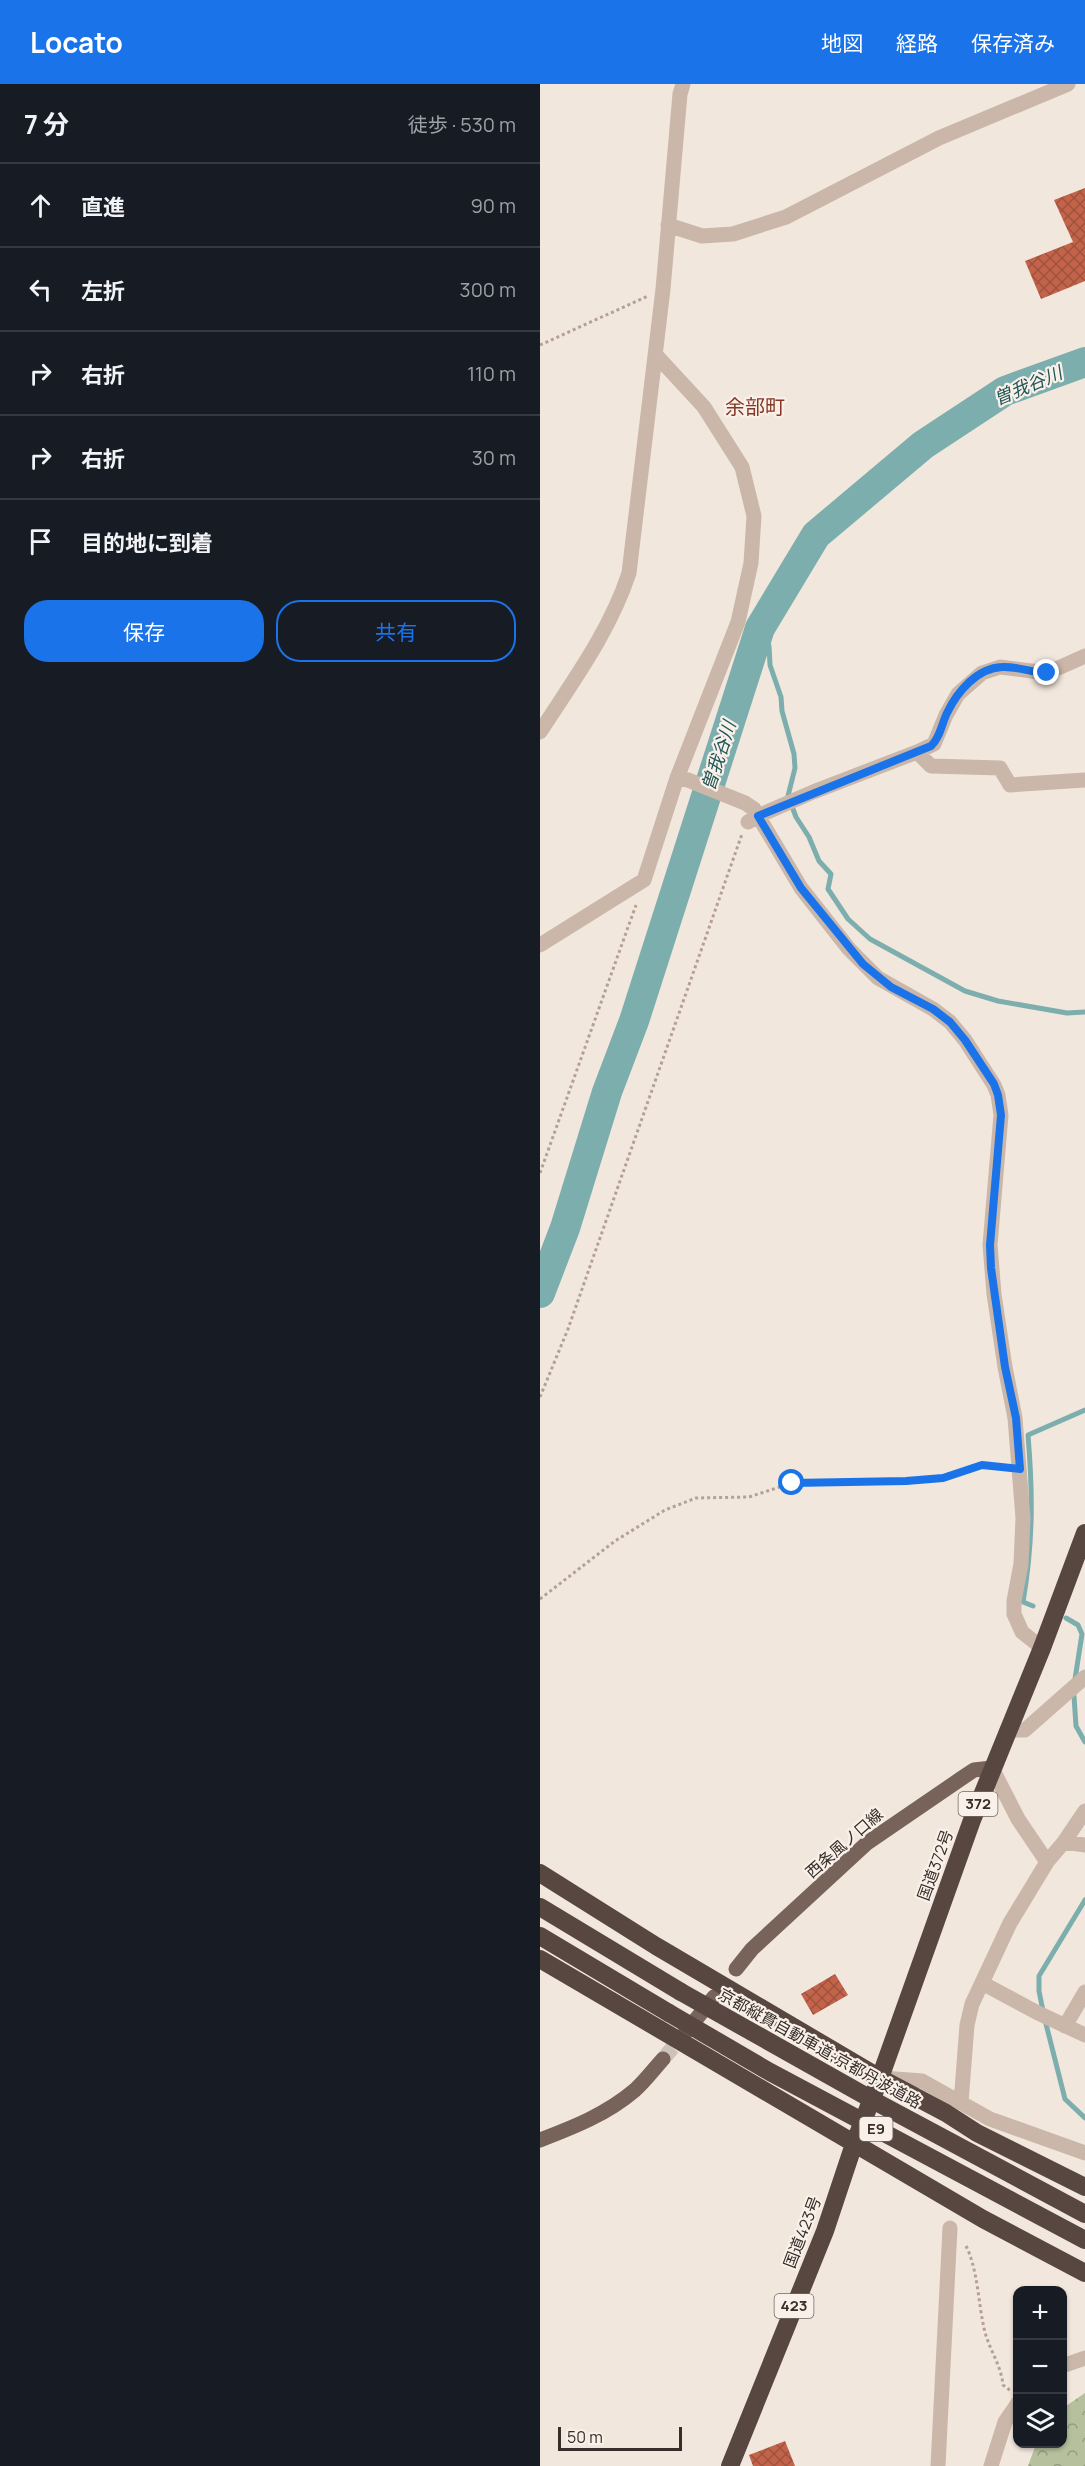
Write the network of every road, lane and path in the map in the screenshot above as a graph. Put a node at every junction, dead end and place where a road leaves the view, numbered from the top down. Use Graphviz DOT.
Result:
graph roads {
  1 [pos="683,84"];
  2 [pos="1068,84"];
  3 [pos="668,225"];
  4 [pos="663,289"];
  5 [pos="540,345"];
  6 [pos="656,355"];
  7 [pos="1085,656"];
  8 [pos="540,732"];
  9 [pos="917,752"];
  10 [pos="682,779"];
  11 [pos="1085,780"];
  12 [pos="759,816"];
  13 [pos="645,880"];
  14 [pos="540,945"];
  15 [pos="540,1173"];
  16 [pos="540,1397"];
  17 [pos="1020,1469"];
  18 [pos="1085,1533"];
  19 [pos="540,1599"];
  20 [pos="1042,1648"];
  21 [pos="1085,1677"];
  22 [pos="1007,1730"];
  23 [pos="992,1767"];
  24 [pos="1085,1811"];
  25 [pos="1064,1842"];
  26 [pos="1085,1845"];
  27 [pos="1047,1862"];
  28 [pos="540,1873"];
  29 [pos="540,1907"];
  30 [pos="547,1940"];
  31 [pos="540,1959"];
  32 [pos="736,1969"];
  33 [pos="982,1983"];
  34 [pos="1085,1992"];
  35 [pos="714,1997"];
  36 [pos="1065,2026"];
  37 [pos="685,2033"];
  38 [pos="1085,2035"];
  39 [pos="663,2059"];
  40 [pos="880,2078"];
  41 [pos="961,2103"];
  42 [pos="540,2140"];
  43 [pos="854,2144"];
  44 [pos="1085,2153"];
  45 [pos="1085,2187"];
  46 [pos="1085,2214"];
  47 [pos="950,2228"];
  48 [pos="1085,2240"];
  49 [pos="1085,2273"];
  50 [pos="1085,2358"];
  51 [pos="1067,2364"];
  52 [pos="1016,2394"];
  53 [pos="1013,2409"];
  54 [pos="730,2466"];
  55 [pos="938,2466"];
  56 [pos="991,2466"];
  1 -- 3 [label="street"];
  2 -- 3 [label="street"];
  3 -- 4 [label="street"];
  4 -- 5 [label="path"];
  4 -- 6 [label="street"];
  6 -- 8 [label="street"];
  6 -- 10 [label="street"];
  7 -- 9 [label="street"];
  9 -- 11 [label="street"];
  9 -- 12 [label="street"];
  10 -- 12 [label="street"];
  10 -- 13 [label="street"];
  12 -- 16 [label="path"];
  12 -- 17 [label="street"];
  13 -- 14 [label="street"];
  13 -- 15 [label="path"];
  17 -- 19 [label="path"];
  17 -- 20 [label="street"];
  18 -- 20 [label="highway, 国道372号 / 372"];
  20 -- 22 [label="highway, 国道372号 / 372"];
  21 -- 22 [label="street"];
  22 -- 23 [label="highway, 国道372号 / 372"];
  23 -- 27 [label="street"];
  23 -- 32 [label="main road, 西条風ノ口線"];
  23 -- 40 [label="highway, 国道372号 / 372"];
  24 -- 25 [label="street"];
  25 -- 26 [label="street"];
  25 -- 27 [label="street"];
  27 -- 33 [label="street"];
  28 -- 40 [label="highway"];
  29 -- 46 [label="highway, 京都縦貫自動車道;京都丹波道路 / E9, bridge"];
  30 -- 48 [label="highway, E9, bridge"];
  31 -- 43 [label="highway"];
  33 -- 36 [label="street"];
  33 -- 41 [label="street"];
  34 -- 36 [label="street"];
  35 -- 37 [label="main road"];
  36 -- 38 [label="street"];
  39 -- 42 [label="main road"];
  40 -- 41 [label="street"];
  40 -- 43 [label="highway, 国道372号 / 372"];
  40 -- 45 [label="highway"];
  41 -- 44 [label="street"];
  43 -- 49 [label="highway"];
  43 -- 54 [label="highway, 国道423号 / 423"];
  47 -- 52 [label="path"];
  47 -- 55 [label="street"];
  50 -- 51 [label="street"];
  53 -- 56 [label="street"];
}
